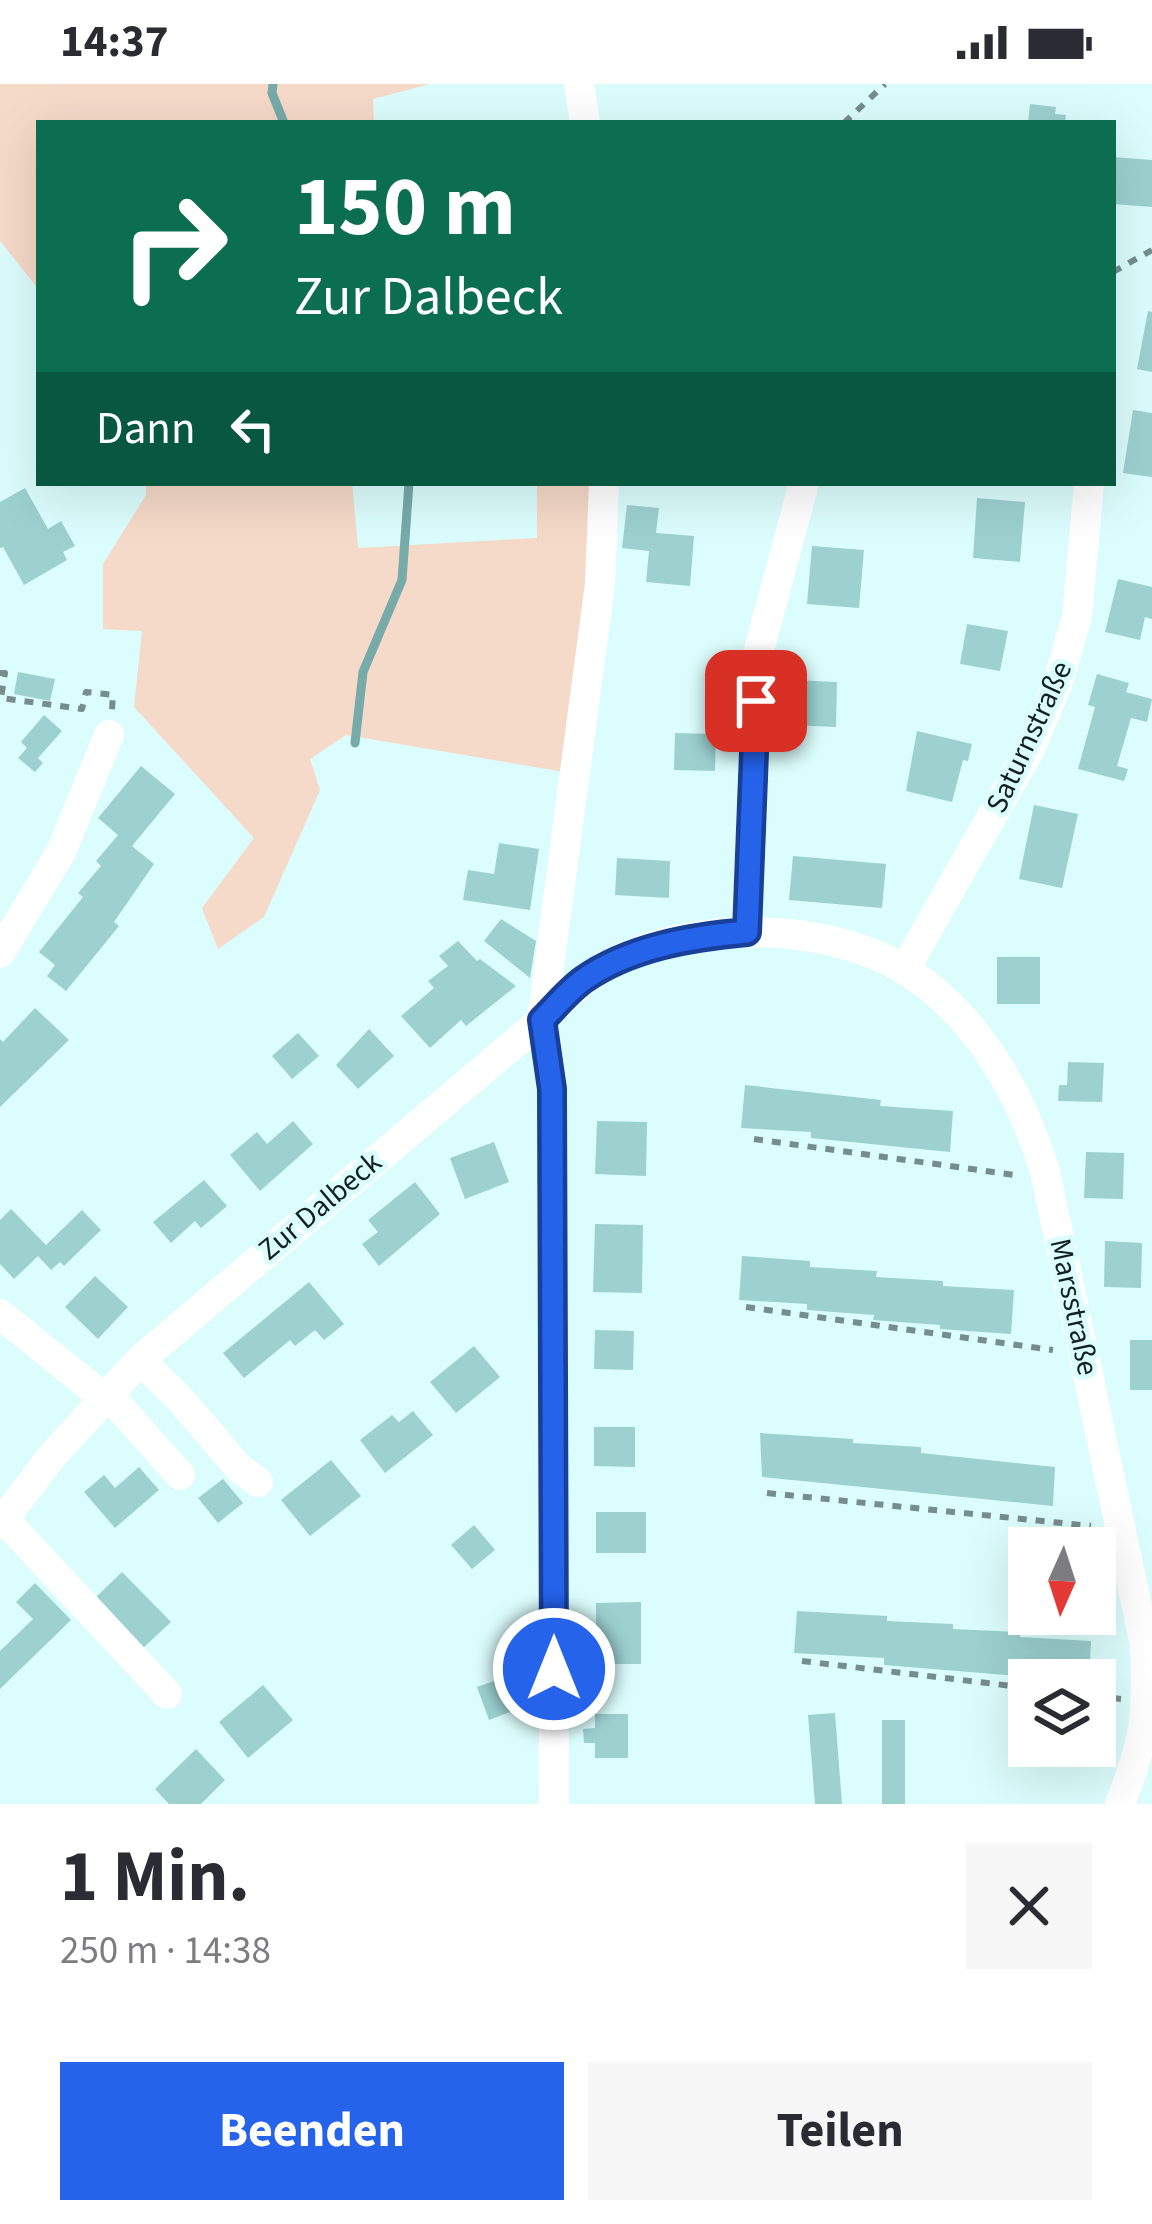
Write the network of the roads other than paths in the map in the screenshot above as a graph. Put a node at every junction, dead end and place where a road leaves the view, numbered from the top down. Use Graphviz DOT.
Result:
graph roads {
  1 [pos="579,84"];
  2 [pos="585,120"];
  3 [pos="604,486"];
  4 [pos="803,486"];
  5 [pos="1089,486"];
  6 [pos="109,735"];
  7 [pos="747,932"];
  8 [pos="790,933"];
  9 [pos="0,953"];
  10 [pos="905,969"];
  11 [pos="542,1020"];
  12 [pos="0,1314"];
  13 [pos="140,1360"];
  14 [pos="105,1395"];
  15 [pos="180,1475"];
  16 [pos="258,1482"];
  17 [pos="2,1521"];
  18 [pos="167,1694"];
  19 [pos="554,1804"];
  20 [pos="1120,1804"];
  1 -- 2 [label="street"];
  3 -- 11 [label="street"];
  4 -- 7 [label="street"];
  5 -- 10 [label="street, Saturnstraße"];
  6 -- 9 [label="street"];
  7 -- 8 [label="street, Zur Dalbeck"];
  7 -- 11 [label="street, Zur Dalbeck"];
  8 -- 10 [label="street, Marsstraße"];
  10 -- 20 [label="street, Marsstraße"];
  11 -- 13 [label="street, Zur Dalbeck"];
  11 -- 19 [label="street"];
  12 -- 14 [label="street"];
  13 -- 14 [label="street, Zur Dalbeck"];
  13 -- 16 [label="street"];
  14 -- 15 [label="street"];
  14 -- 17 [label="street, Zur Dalbeck"];
  17 -- 18 [label="street"];
}
